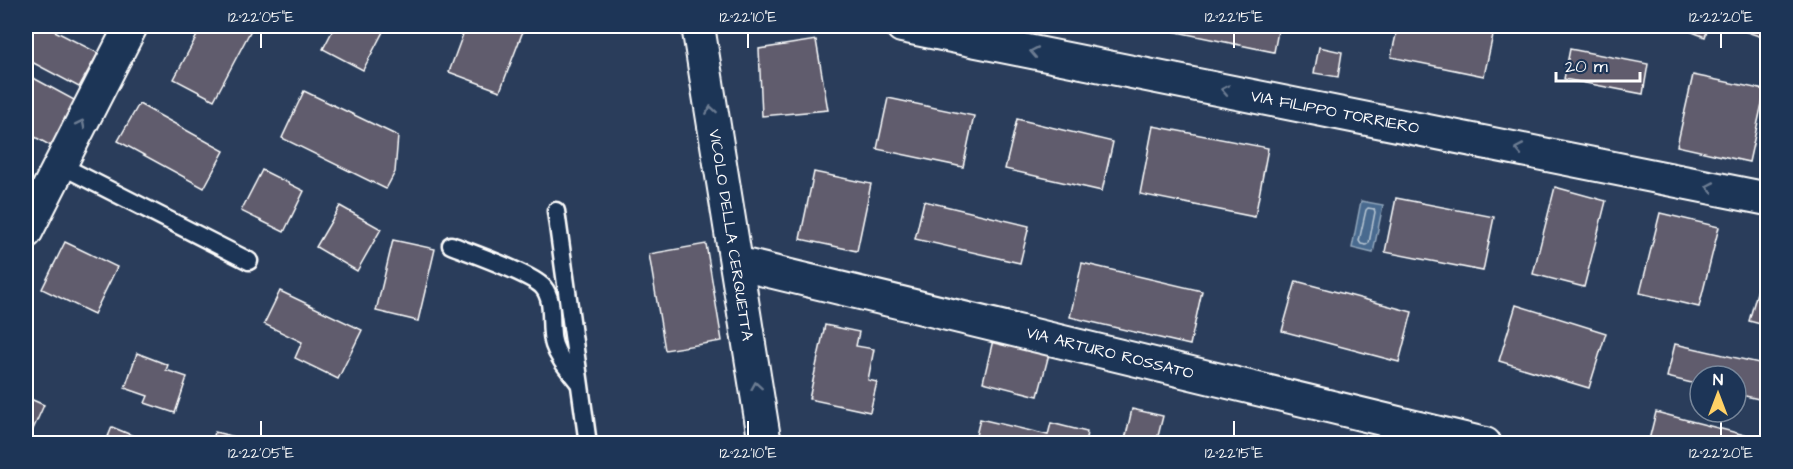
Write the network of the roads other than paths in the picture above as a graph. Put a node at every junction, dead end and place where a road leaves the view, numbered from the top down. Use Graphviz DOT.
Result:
graph roads {
  1 [pos="131,26"];
  2 [pos="698,26"];
  3 [pos="902,26"];
  4 [pos="60,165"];
  5 [pos="1767,199"];
  6 [pos="556,211"];
  7 [pos="26,232"];
  8 [pos="451,245"];
  9 [pos="249,261"];
  10 [pos="736,264"];
  11 [pos="580,384"];
  12 [pos="588,444"];
  13 [pos="765,444"];
  14 [pos="1485,444"];
  4 -- 1 [label="street, one-way"];
  10 -- 2 [label="street, VICOLO DELLA CERQUETTA, one-way"];
  5 -- 3 [label="street, VIA FILIPPO TORRIERO, one-way"];
  4 -- 7 [label="street"];
  4 -- 9 [label="lane"];
  6 -- 11 [label="lane"];
  8 -- 11 [label="lane"];
  13 -- 10 [label="street, VICOLO DELLA CERQUETTA, one-way"];
  10 -- 14 [label="street, VIA ARTURO ROSSATO"];
  11 -- 12 [label="lane"];
}
